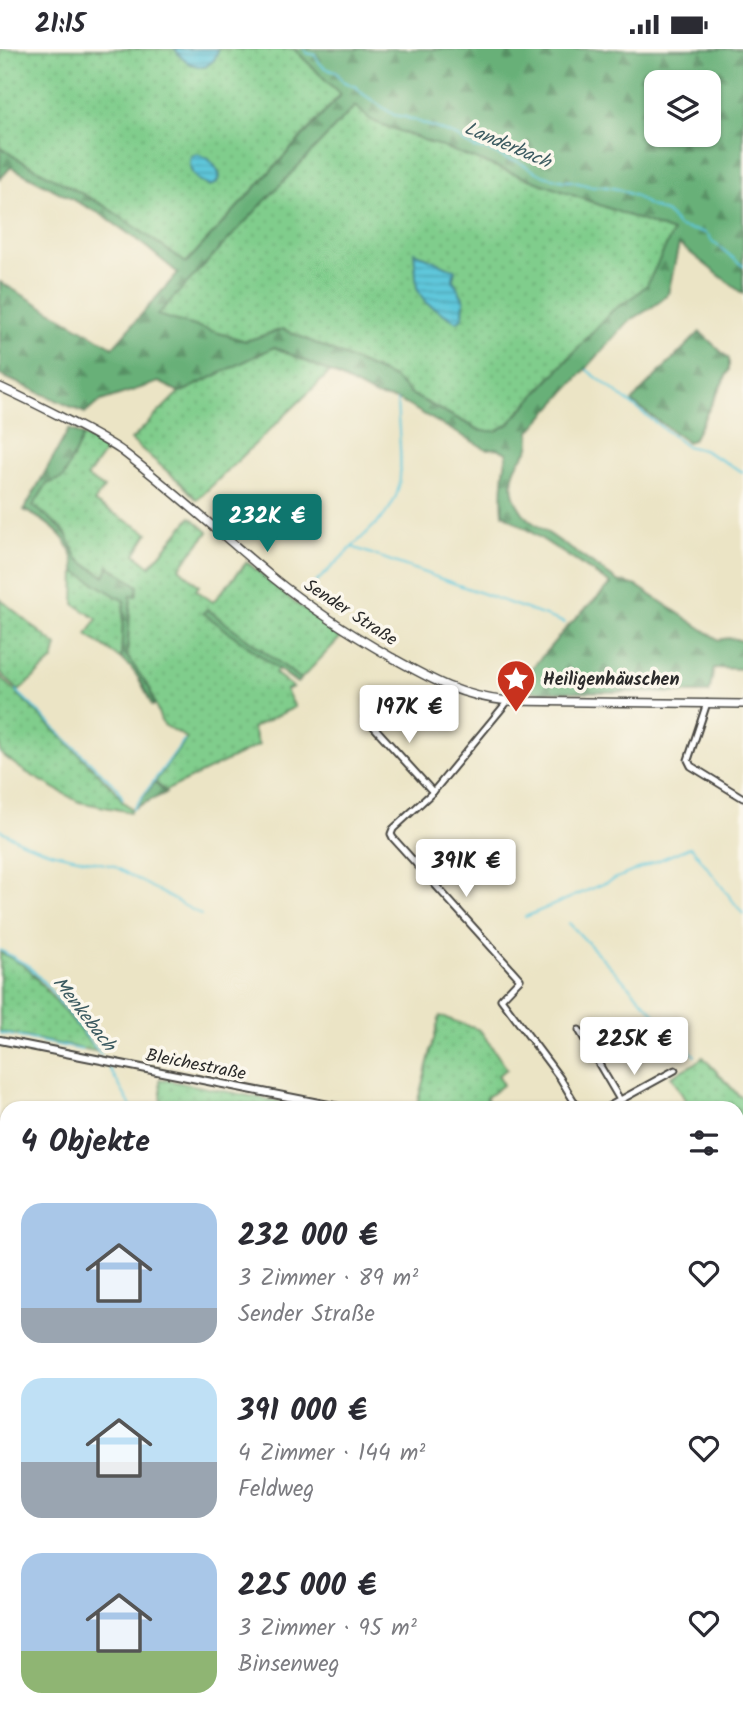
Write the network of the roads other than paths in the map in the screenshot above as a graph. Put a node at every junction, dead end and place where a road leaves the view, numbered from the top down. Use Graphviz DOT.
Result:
graph roads {
  1 [pos="0,387"];
  2 [pos="508,701"];
  3 [pos="708,703"];
  4 [pos="743,703"];
  5 [pos="365,717"];
  6 [pos="433,792"];
  7 [pos="743,798"];
  8 [pos="579,1030"];
  9 [pos="0,1040"];
  10 [pos="675,1070"];
  11 [pos="620,1100"];
  12 [pos="310,1101"];
  13 [pos="574,1101"];
  1 -- 2 [label="main road, Sender Straße"];
  2 -- 3 [label="main road, Sender Straße"];
  2 -- 6 [label="street"];
  3 -- 4 [label="main road, Sender Straße"];
  3 -- 7 [label="street"];
  5 -- 6 [label="street"];
  6 -- 13 [label="street"];
  8 -- 11 [label="street"];
  9 -- 12 [label="street, Bleichestraße"];
  10 -- 11 [label="street"];
}
